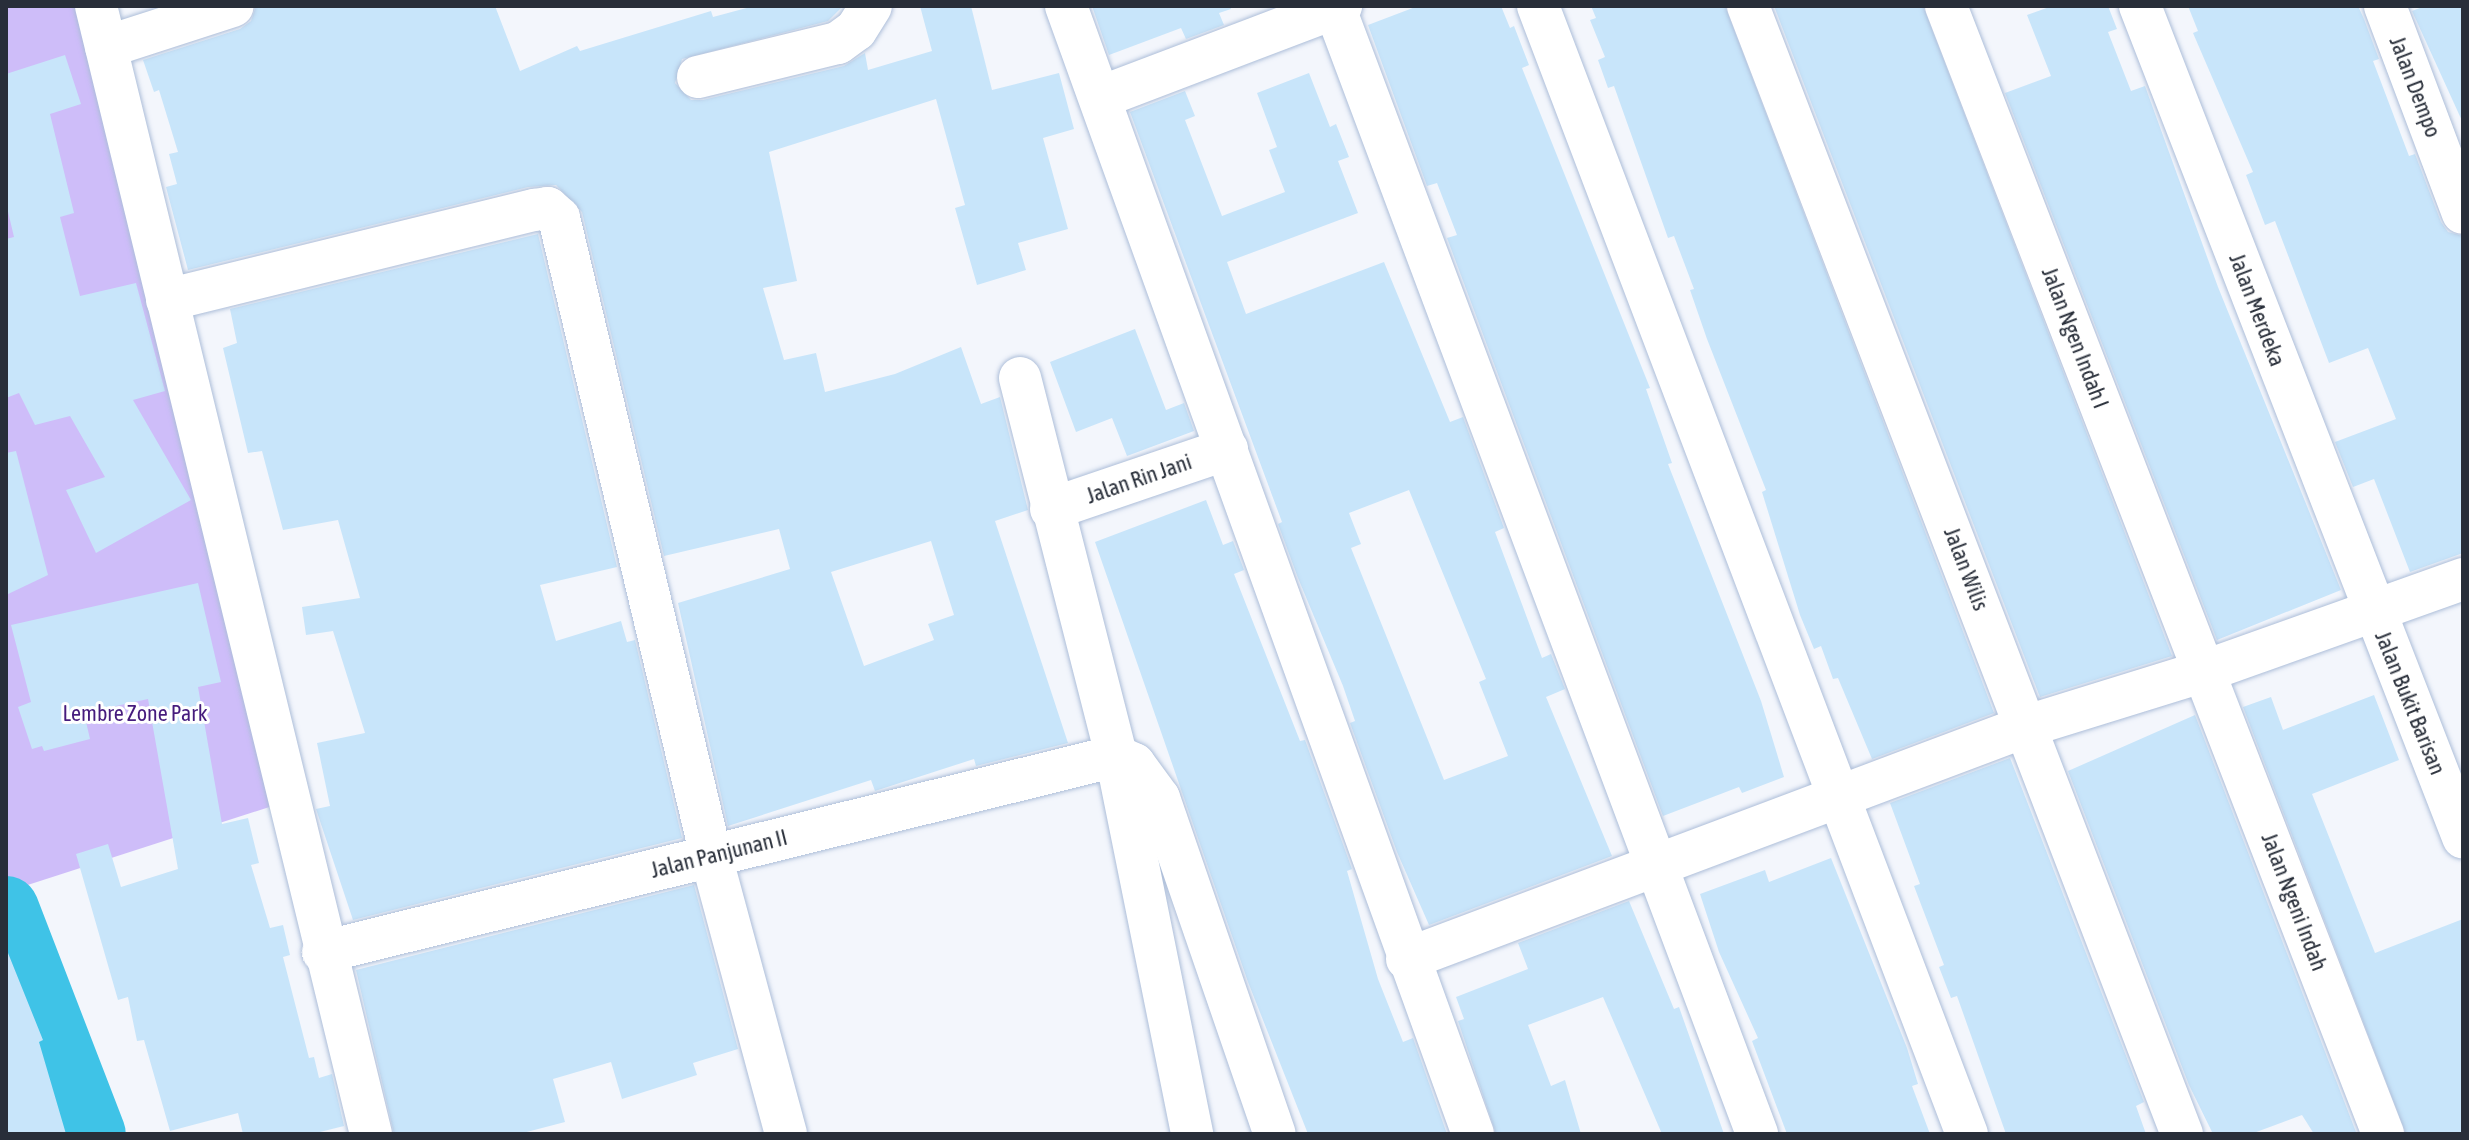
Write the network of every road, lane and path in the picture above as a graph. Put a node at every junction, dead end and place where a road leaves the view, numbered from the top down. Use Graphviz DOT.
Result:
graph roads {
  1 [pos="96,6"];
  2 [pos="233,6"];
  3 [pos="871,6"];
  4 [pos="1066,6"];
  5 [pos="1538,6"];
  6 [pos="1748,6"];
  7 [pos="1946,6"];
  8 [pos="2140,6"];
  9 [pos="2385,6"];
  10 [pos="1336,7"];
  11 [pos="106,47"];
  12 [pos="698,77"];
  13 [pos="1101,97"];
  14 [pos="2463,213"];
  15 [pos="167,300"];
  16 [pos="1020,378"];
  17 [pos="1227,449"];
  18 [pos="1051,509"];
  19 [pos="2463,579"];
  20 [pos="2374,613"];
  21 [pos="2205,671"];
  22 [pos="2027,726"];
  23 [pos="1116,756"];
  24 [pos="1837,797"];
  25 [pos="2463,837"];
  26 [pos="711,856"];
  27 [pos="1653,868"];
  28 [pos="323,952"];
  29 [pos="1407,959"];
  30 [pos="371,1134"];
  31 [pos="786,1134"];
  32 [pos="1192,1134"];
  33 [pos="1275,1134"];
  34 [pos="1473,1134"];
  35 [pos="1757,1134"];
  36 [pos="1967,1134"];
  37 [pos="2182,1134"];
  38 [pos="2383,1134"];
  1 -- 11 [label="street"];
  2 -- 11 [label="street"];
  3 -- 12 [label="street"];
  4 -- 13 [label="street"];
  5 -- 24 [label="street"];
  6 -- 22 [label="street, Jalan Wilis"];
  7 -- 21 [label="street, Jalan Ngen Indah I"];
  8 -- 20 [label="street, Jalan Merdeka"];
  9 -- 14 [label="street, Jalan Dempo"];
  10 -- 13 [label="street"];
  10 -- 27 [label="street"];
  11 -- 15 [label="street"];
  13 -- 17 [label="street"];
  15 -- 26 [label="street"];
  15 -- 28 [label="street"];
  16 -- 18 [label="street"];
  17 -- 18 [label="street, Jalan Rin Jani"];
  17 -- 29 [label="street"];
  18 -- 23 [label="street"];
  19 -- 20 [label="street"];
  20 -- 21 [label="street"];
  20 -- 25 [label="street, Jalan Bukit Barisan"];
  21 -- 22 [label="street"];
  21 -- 38 [label="street, Jalan Ngeni Indah"];
  22 -- 24 [label="street"];
  22 -- 37 [label="street, Jalan Wilis"];
  23 -- 26 [label="street, Jalan Panjunan II"];
  23 -- 32 [label="street"];
  23 -- 33 [label="street"];
  24 -- 27 [label="street"];
  24 -- 36 [label="street"];
  26 -- 28 [label="street, Jalan Panjunan II"];
  26 -- 31 [label="street"];
  27 -- 29 [label="street"];
  27 -- 35 [label="street"];
  28 -- 30 [label="street"];
  29 -- 34 [label="street"];
}
